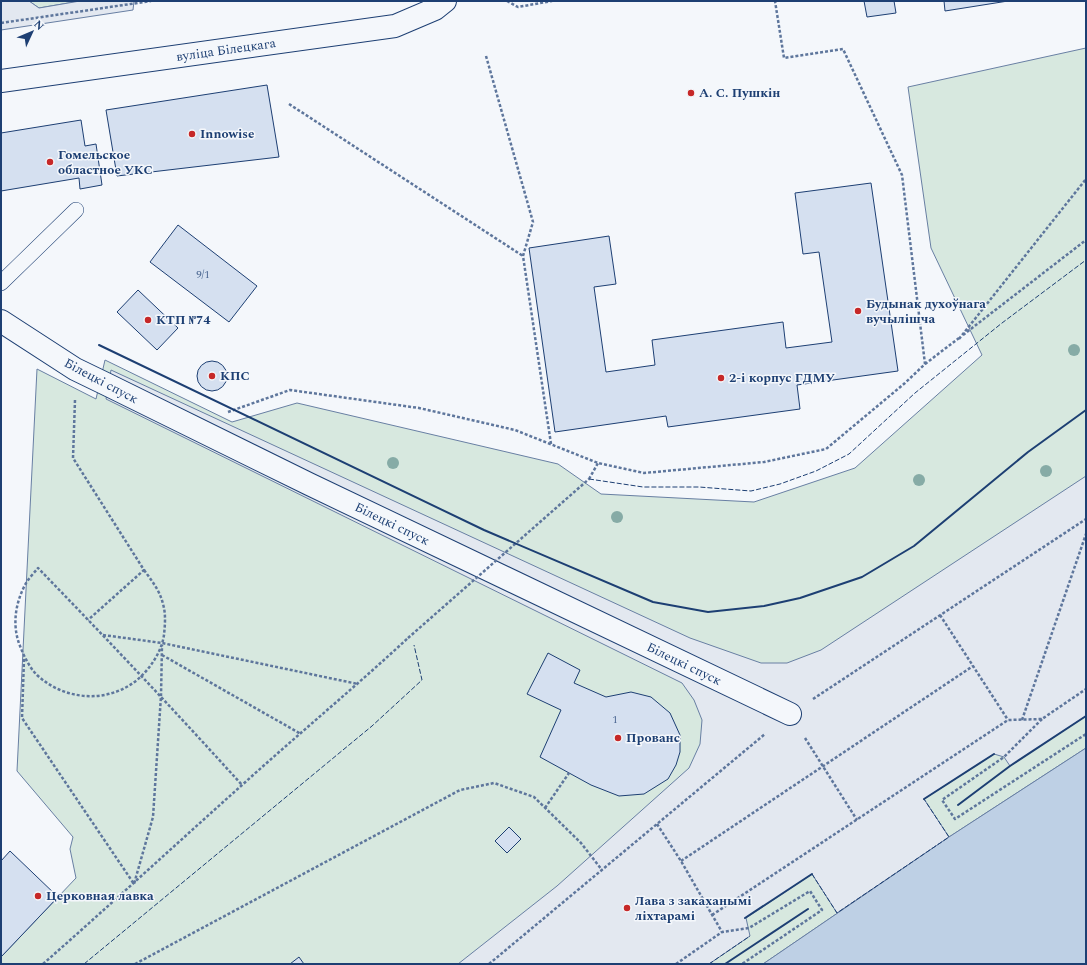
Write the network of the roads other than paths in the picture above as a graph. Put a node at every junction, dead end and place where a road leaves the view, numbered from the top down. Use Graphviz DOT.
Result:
graph roads {
  1 [pos="445,1"];
  2 [pos="1,81"];
  3 [pos="76,210"];
  4 [pos="1,283"];
  5 [pos="1,321"];
  6 [pos="790,714"];
  1 -- 2 [label="street, вуліца Білецкага"];
  3 -- 4 [label="lane"];
  5 -- 6 [label="street, Білецкі спуск"];
}
